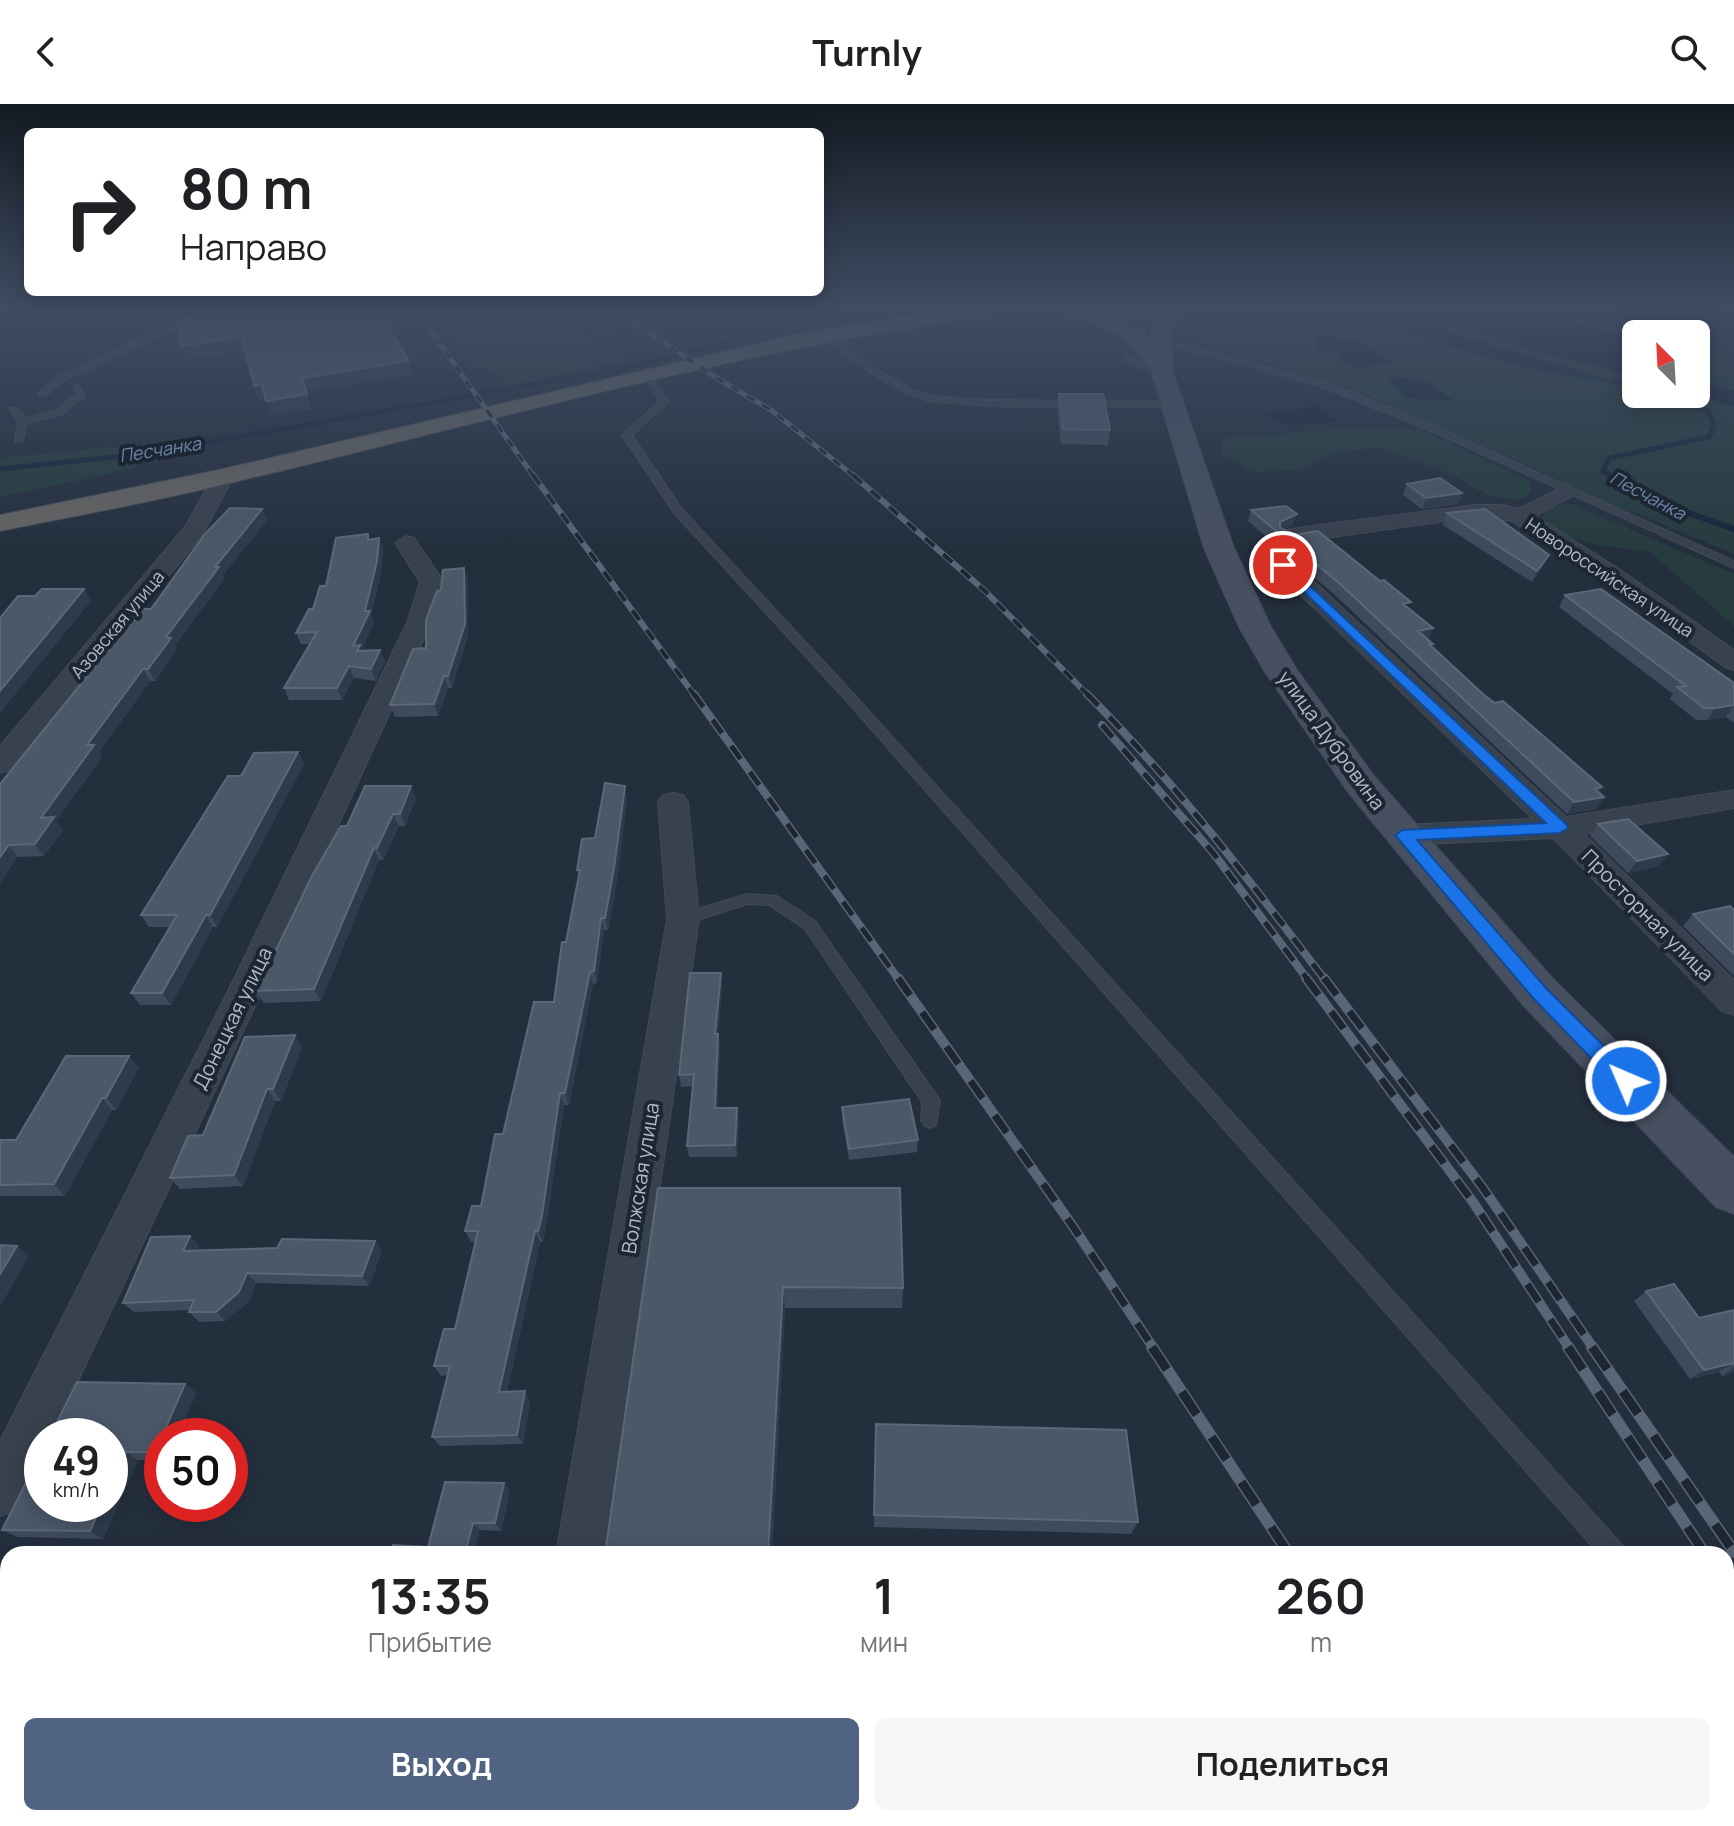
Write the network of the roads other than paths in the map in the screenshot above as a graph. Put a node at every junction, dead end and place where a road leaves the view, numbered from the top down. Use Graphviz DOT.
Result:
graph roads {
  1 [pos="50,387"];
  2 [pos="598,387"];
  3 [pos="656,387"];
  4 [pos="906,387"];
  5 [pos="1065,387"];
  6 [pos="1162,387"];
  7 [pos="1331,387"];
  8 [pos="77,388"];
  9 [pos="42,394"];
  10 [pos="14,410"];
  11 [pos="23,421"];
  12 [pos="18,440"];
  13 [pos="223,477"];
  14 [pos="1567,491"];
  15 [pos="1520,516"];
  16 [pos="0,523"];
  17 [pos="1289,536"];
  18 [pos="406,543"];
  19 [pos="1283,565"];
  20 [pos="1733,565"];
  21 [pos="1734,662"];
  22 [pos="0,764"];
  23 [pos="1734,799"];
  24 [pos="673,802"];
  25 [pos="1560,828"];
  26 [pos="1403,835"];
  27 [pos="683,919"];
  28 [pos="1734,1002"];
  29 [pos="930,1120"];
  30 [pos="1734,1191"];
  31 [pos="0,1492"];
  32 [pos="582,1546"];
  33 [pos="1608,1546"];
  1 -- 9 [label="lane"];
  2 -- 13 [label="highway"];
  3 -- 33 [label="lane"];
  4 -- 5 [label="lane"];
  6 -- 26 [label="main road, улица Дубровина"];
  7 -- 14 [label="lane"];
  8 -- 11 [label="lane"];
  10 -- 11 [label="lane"];
  11 -- 12 [label="lane"];
  13 -- 16 [label="highway"];
  13 -- 22 [label="street, Азовская улица"];
  14 -- 15 [label="street"];
  14 -- 20 [label="lane"];
  15 -- 17 [label="street, Новороссийская улица"];
  15 -- 21 [label="street, Новороссийская улица"];
  18 -- 31 [label="street, Донецкая улица"];
  19 -- 25 [label="street, Просторная улица"];
  23 -- 25 [label="street"];
  24 -- 27 [label="street, Волжская улица"];
  25 -- 26 [label="street"];
  25 -- 28 [label="street, Просторная улица"];
  26 -- 30 [label="main road, улица Дубровина"];
  27 -- 29 [label="lane"];
  27 -- 32 [label="street, Волжская улица"];
}
